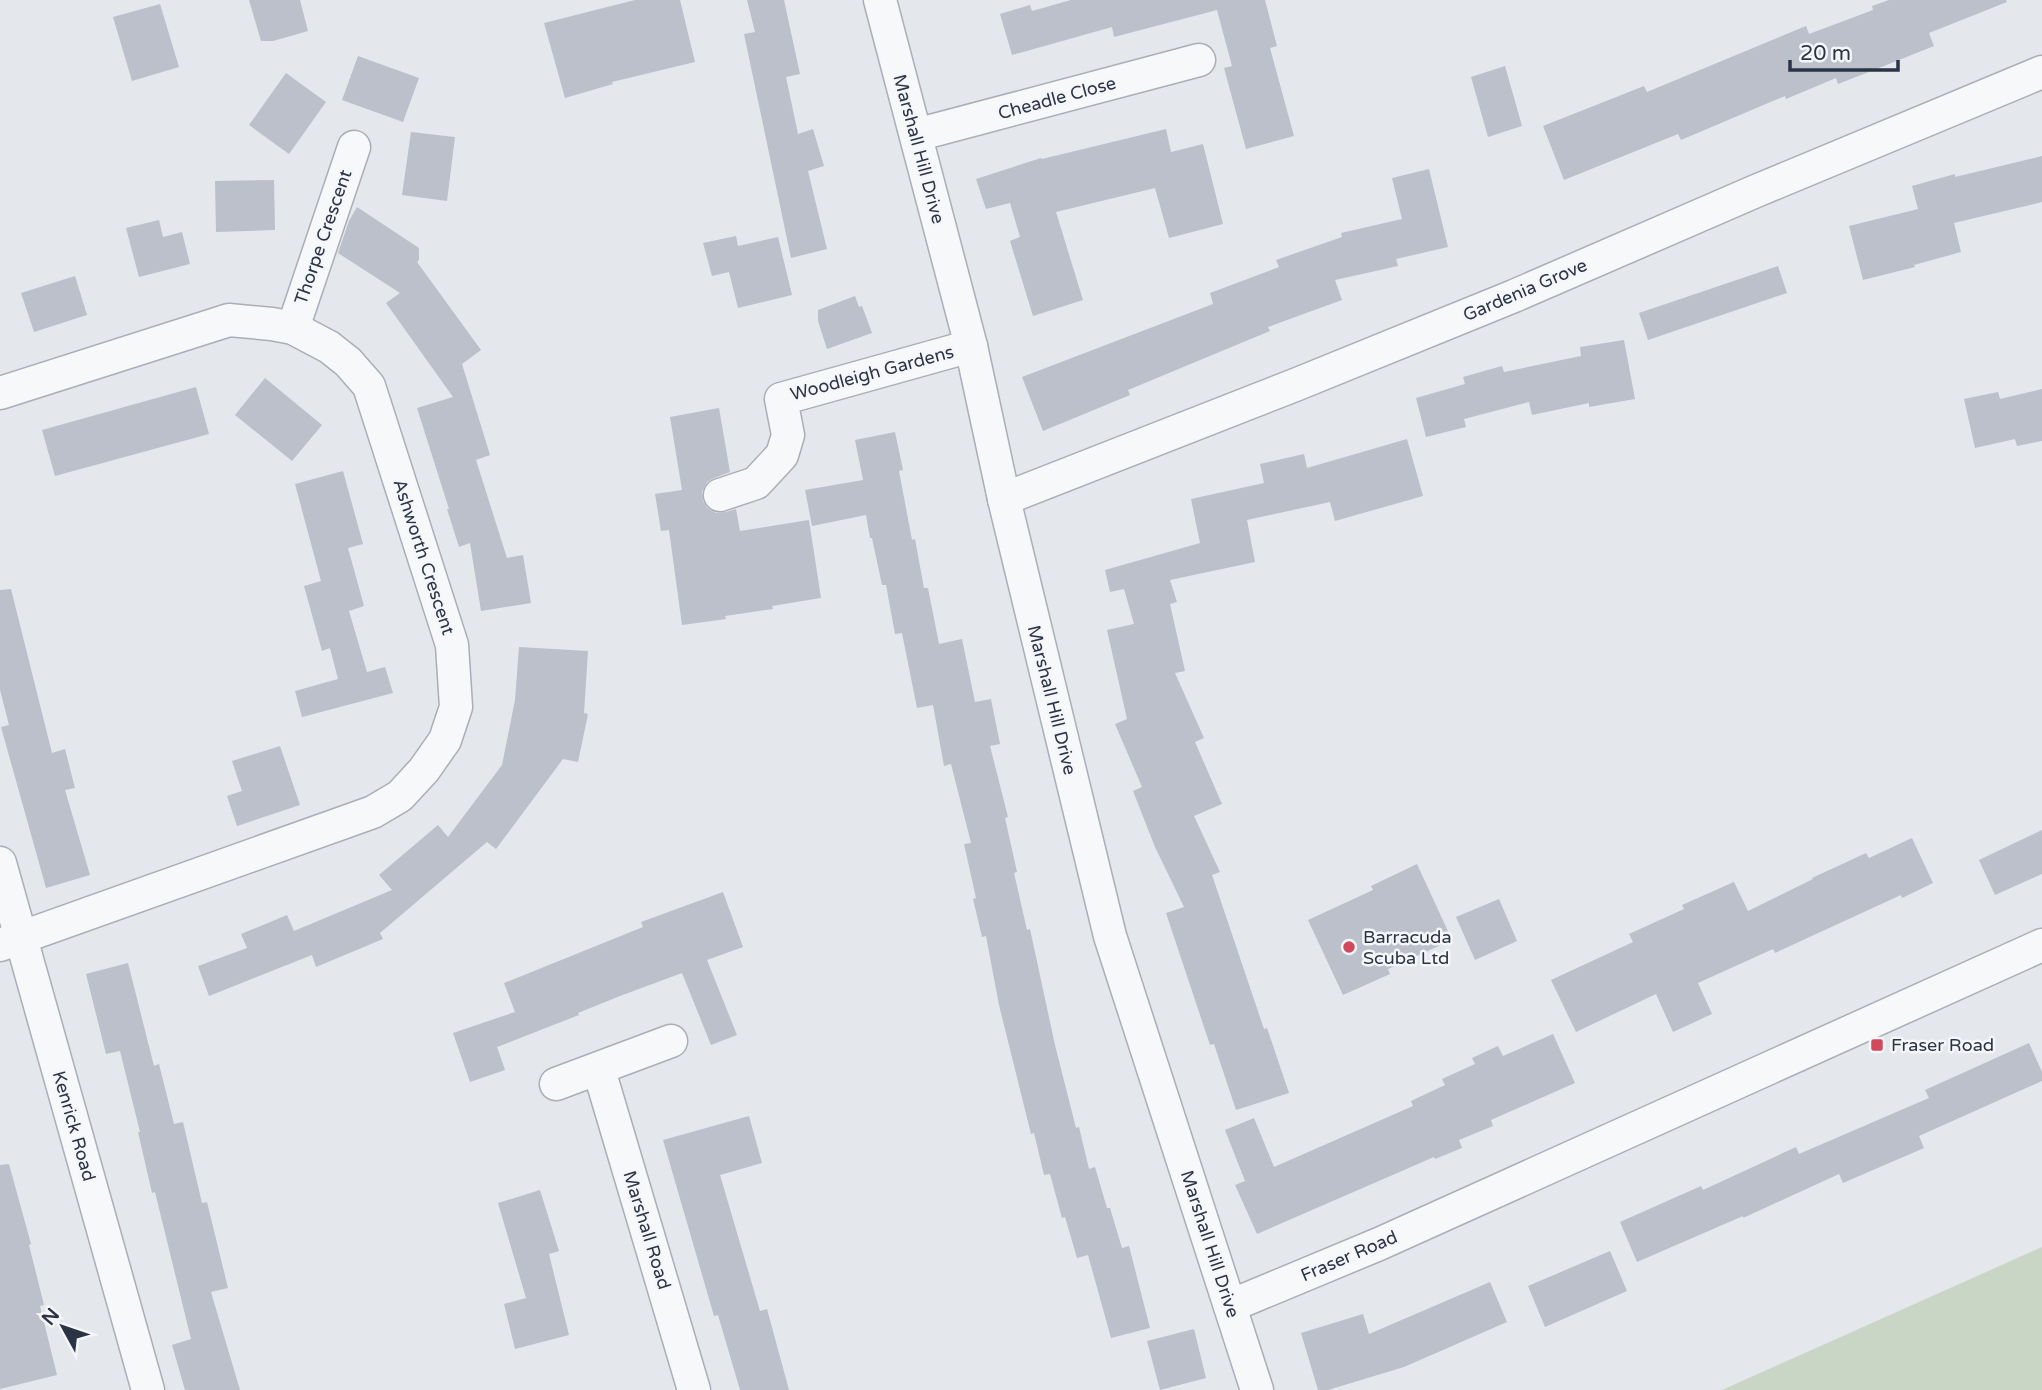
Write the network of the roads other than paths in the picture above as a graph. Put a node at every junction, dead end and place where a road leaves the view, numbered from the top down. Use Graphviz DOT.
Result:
graph roads {
  1 [pos="880,0"];
  2 [pos="1199,60"];
  3 [pos="2042,72"];
  4 [pos="916,135"];
  5 [pos="354,147"];
  6 [pos="293,328"];
  7 [pos="971,346"];
  8 [pos="0,393"];
  9 [pos="720,495"];
  10 [pos="1004,499"];
  11 [pos="0,863"];
  12 [pos="10,941"];
  13 [pos="2042,944"];
  14 [pos="671,1041"];
  15 [pos="599,1070"];
  16 [pos="555,1084"];
  17 [pos="1230,1306"];
  18 [pos="148,1390"];
  19 [pos="694,1390"];
  20 [pos="1257,1390"];
  1 -- 4 [label="street, Marshall Hill Drive"];
  2 -- 4 [label="street, Cheadle Close"];
  3 -- 10 [label="street, Gardenia Grove"];
  4 -- 7 [label="street, Marshall Hill Drive"];
  5 -- 6 [label="street, Thorpe Crescent"];
  6 -- 8 [label="street, Ashworth Crescent"];
  6 -- 12 [label="street, Ashworth Crescent"];
  7 -- 9 [label="street, Woodleigh Gardens"];
  7 -- 10 [label="street, Marshall Hill Drive"];
  10 -- 17 [label="street, Marshall Hill Drive"];
  11 -- 12 [label="street, Kenrick Road"];
  12 -- 18 [label="street, Kenrick Road"];
  13 -- 17 [label="street, Fraser Road"];
  14 -- 15 [label="street"];
  15 -- 16 [label="street"];
  15 -- 19 [label="street, Marshall Road"];
  17 -- 20 [label="street, Marshall Hill Drive"];
}
